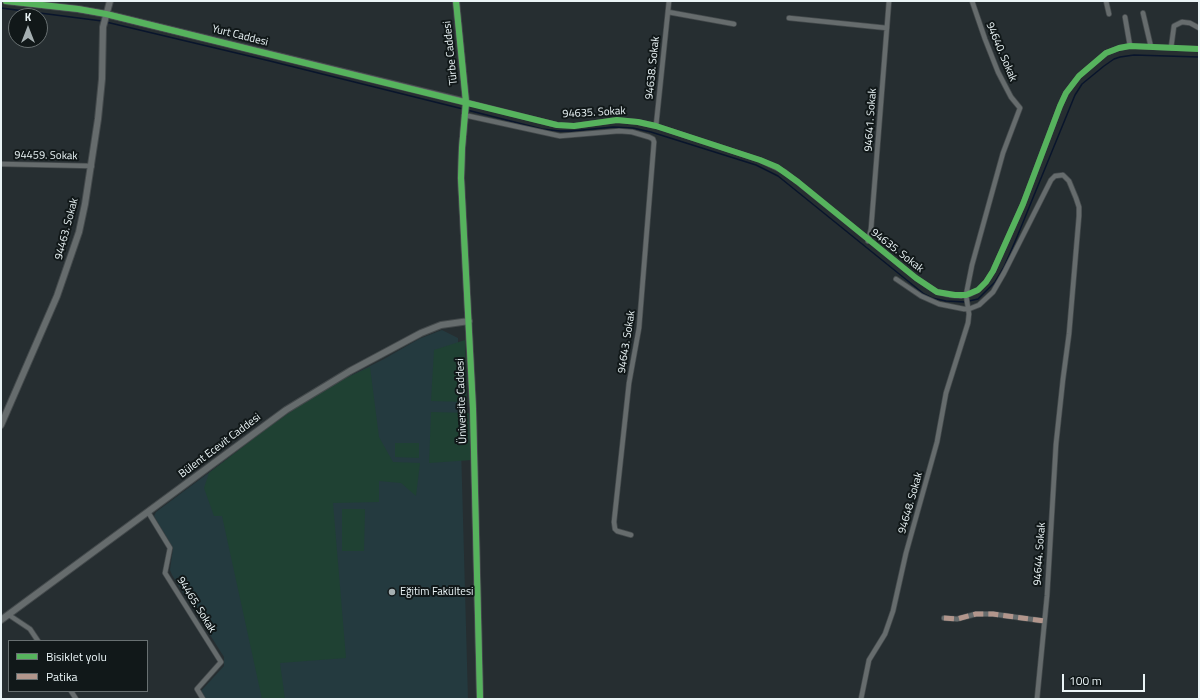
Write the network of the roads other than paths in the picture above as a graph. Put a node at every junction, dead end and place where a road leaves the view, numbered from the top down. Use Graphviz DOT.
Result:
graph roads {
  1 [pos="6,1"];
  2 [pos="110,1"];
  3 [pos="456,1"];
  4 [pos="669,1"];
  5 [pos="889,1"];
  6 [pos="972,1"];
  7 [pos="1106,1"];
  8 [pos="668,12"];
  9 [pos="1143,13"];
  10 [pos="106,14"];
  11 [pos="1109,14"];
  12 [pos="1125,17"];
  13 [pos="789,18"];
  14 [pos="734,24"];
  15 [pos="887,28"];
  16 [pos="1199,28"];
  17 [pos="1130,46"];
  18 [pos="1151,47"];
  19 [pos="1171,48"];
  20 [pos="1199,49"];
  21 [pos="466,102"];
  22 [pos="464,115"];
  23 [pos="656,126"];
  24 [pos="653,139"];
  25 [pos="1,164"];
  26 [pos="92,166"];
  27 [pos="868,241"];
  28 [pos="896,279"];
  29 [pos="966,295"];
  30 [pos="969,309"];
  31 [pos="469,321"];
  32 [pos="1,425"];
  33 [pos="148,512"];
  34 [pos="631,535"];
  35 [pos="9,615"];
  36 [pos="944,618"];
  37 [pos="1,620"];
  38 [pos="1044,621"];
  39 [pos="37,640"];
  40 [pos="203,699"];
  41 [pos="480,699"];
  42 [pos="861,699"];
  43 [pos="1037,699"];
  1 -- 10 [label="street, Yurt Caddesi"];
  2 -- 10 [label="street, 94463. Sokak"];
  3 -- 21 [label="street, Türbe Caddesi"];
  4 -- 8 [label="street, 94638. Sokak"];
  5 -- 15 [label="street, 94641. Sokak"];
  6 -- 29 [label="street, 94640. Sokak"];
  7 -- 11 [label="street"];
  8 -- 14 [label="street"];
  8 -- 23 [label="street, 94638. Sokak"];
  9 -- 18 [label="street"];
  10 -- 21 [label="street, Yurt Caddesi"];
  10 -- 26 [label="street, 94463. Sokak"];
  12 -- 17 [label="street"];
  13 -- 15 [label="street"];
  15 -- 27 [label="street, 94641. Sokak"];
  16 -- 19 [label="street"];
  17 -- 18 [label="street"];
  17 -- 29 [label="street"];
  18 -- 19 [label="street"];
  19 -- 20 [label="street"];
  21 -- 22 [label="street, Üniversite Caddesi"];
  21 -- 23 [label="street, 94635. Sokak"];
  22 -- 24 [label="street, 94635. Sokak"];
  22 -- 31 [label="street, Üniversite Caddesi"];
  23 -- 27 [label="street, 94635. Sokak"];
  24 -- 34 [label="street, 94643. Sokak"];
  25 -- 26 [label="street, 94459. Sokak"];
  26 -- 32 [label="street, 94463. Sokak"];
  27 -- 29 [label="street, 94635. Sokak"];
  28 -- 30 [label="street"];
  29 -- 30 [label="street"];
  30 -- 38 [label="street, 94644. Sokak"];
  30 -- 42 [label="street, 94648. Sokak"];
  31 -- 33 [label="street, Bülent Ecevit Caddesi"];
  31 -- 41 [label="street, Üniversite Caddesi"];
  33 -- 35 [label="street, Bülent Ecevit Caddesi"];
  33 -- 40 [label="street, 94465. Sokak"];
  35 -- 37 [label="street, Bülent Ecevit Caddesi"];
  35 -- 39 [label="street"];
  36 -- 38 [label="street"];
  38 -- 43 [label="street, 94644. Sokak"];
}
